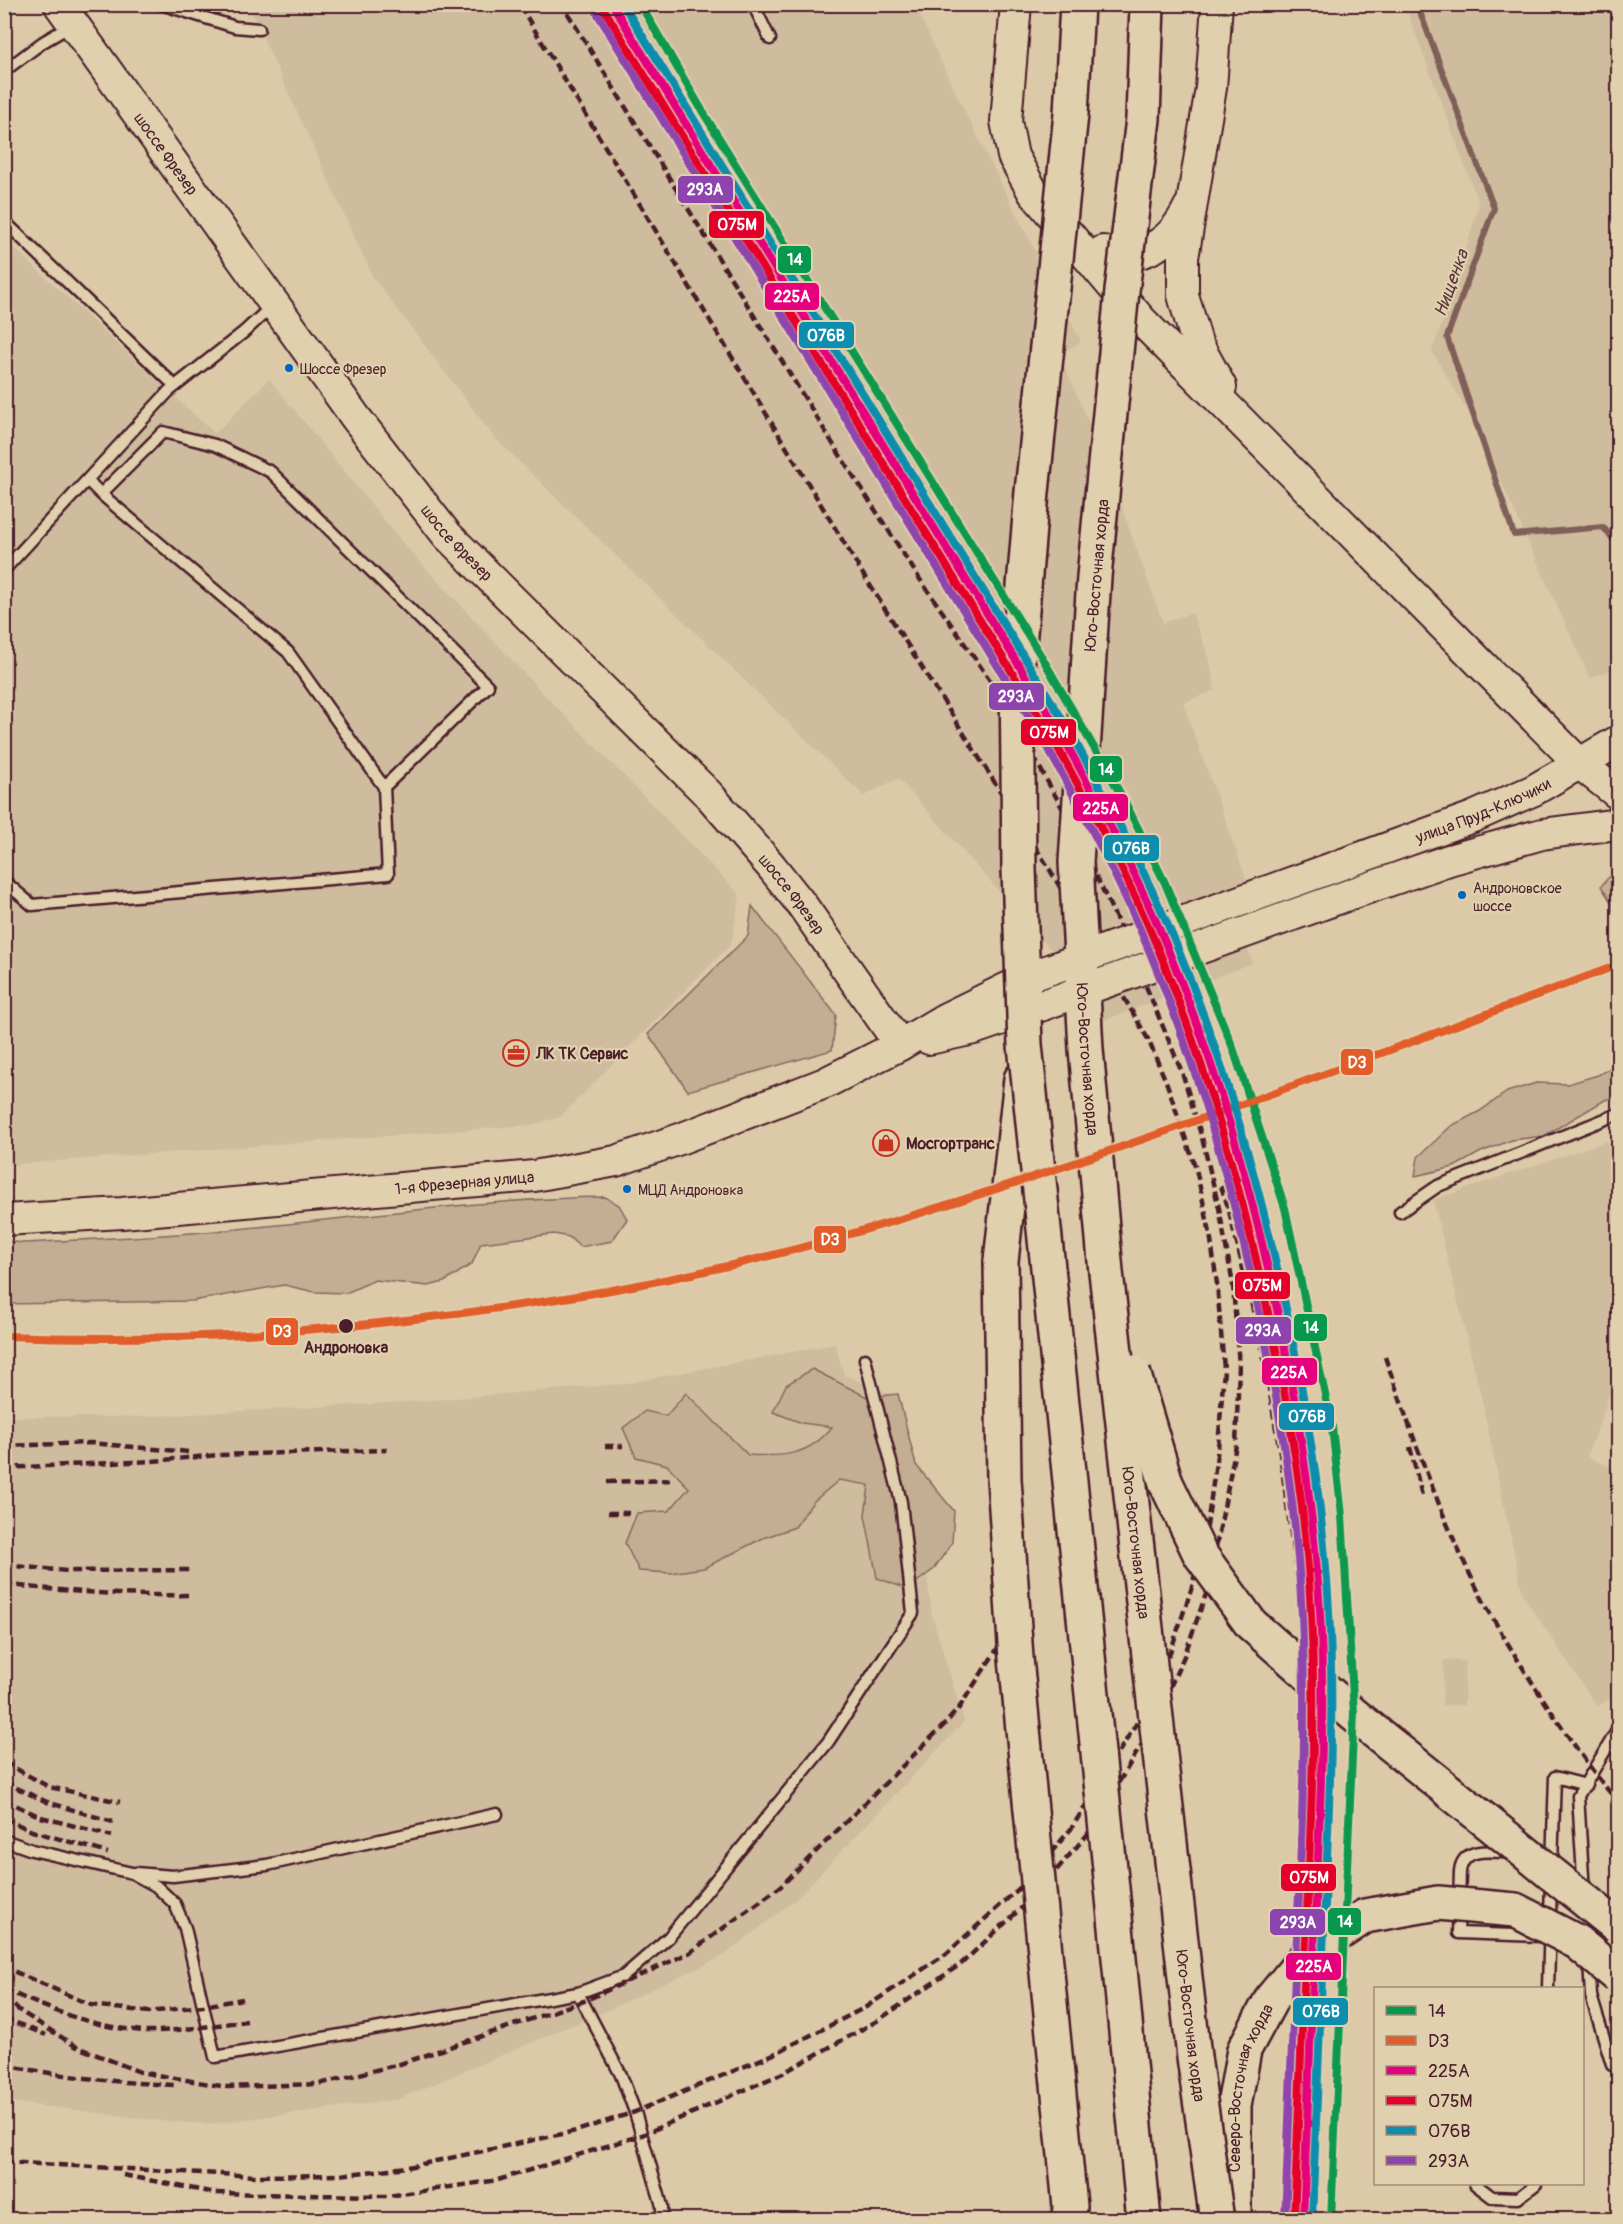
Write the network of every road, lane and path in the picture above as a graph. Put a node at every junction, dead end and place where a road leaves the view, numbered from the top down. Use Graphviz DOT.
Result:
graph roads {
  1 [pos="160,4"];
  2 [pos="753,4"];
  3 [pos="1016,4"];
  4 [pos="1077,4"];
  5 [pos="1148,4"];
  6 [pos="1217,4"];
  7 [pos="66,14"];
  8 [pos="260,29"];
  9 [pos="770,39"];
  10 [pos="4,71"];
  11 [pos="1194,198"];
  12 [pos="4,221"];
  13 [pos="1071,236"];
  14 [pos="273,304"];
  15 [pos="175,386"];
  16 [pos="1236,417"];
  17 [pos="87,480"];
  18 [pos="101,494"];
  19 [pos="4,570"];
  20 [pos="1618,741"];
  21 [pos="1579,764"];
  22 [pos="384,787"];
  23 [pos="1618,794"];
  24 [pos="1618,824"];
  25 [pos="4,880"];
  26 [pos="1032,976"];
  27 [pos="1042,1005"];
  28 [pos="900,1045"];
  29 [pos="1025,1045"];
  30 [pos="1618,1114"];
  31 [pos="1400,1212"];
  32 [pos="4,1220"];
  33 [pos="1106,1272"];
  34 [pos="865,1359"];
  35 [pos="1618,1729"];
  36 [pos="1586,1785"];
  37 [pos="497,1814"];
  38 [pos="4,1840"];
  39 [pos="1552,1854"];
  40 [pos="132,1873"];
  41 [pos="1586,1914"];
  42 [pos="1618,1927"];
  43 [pos="1550,1936"];
  44 [pos="1587,1937"];
  45 [pos="1618,1977"];
  46 [pos="1548,1987"];
  47 [pos="578,1993"];
  48 [pos="1618,2069"];
  49 [pos="1476,2185"];
  50 [pos="1535,2185"];
  51 [pos="662,2220"];
  52 [pos="1069,2220"];
  53 [pos="1144,2220"];
  54 [pos="1217,2220"];
  55 [pos="1234,2220"];
  1 -- 8 [label="lane"];
  2 -- 9 [label="lane"];
  3 -- 13 [label="street"];
  4 -- 29 [label="main road, bridge"];
  5 -- 33 [label="main road, Юго-Восточная хорда, bridge"];
  6 -- 11 [label="street"];
  7 -- 10 [label="lane"];
  7 -- 14 [label="street, шоссе Фрезер"];
  11 -- 13 [label="street"];
  11 -- 16 [label="street"];
  12 -- 15 [label="lane"];
  13 -- 16 [label="street"];
  14 -- 15 [label="lane"];
  14 -- 28 [label="street, шоссе Фрезер"];
  15 -- 17 [label="lane"];
  16 -- 21 [label="street"];
  17 -- 18 [label="lane"];
  17 -- 19 [label="lane"];
  18 -- 22 [label="lane"];
  18 -- 22 [label="lane"];
  20 -- 21 [label="street, улица Пруд-Ключики"];
  21 -- 23 [label="street"];
  21 -- 26 [label="street, улица Пруд-Ключики, bridge"];
  22 -- 25 [label="lane"];
  24 -- 27 [label="street, улица Пруд-Ключики, bridge"];
  26 -- 28 [label="street, 1-я Фрезерная улица"];
  27 -- 28 [label="street, 1-я Фрезерная улица"];
  28 -- 32 [label="street, 1-я Фрезерная улица"];
  29 -- 52 [label="main road, bridge"];
  29 -- 53 [label="main road, bridge"];
  30 -- 31 [label="lane"];
  33 -- 42 [label="main road, bridge"];
  33 -- 54 [label="main road, Юго-Восточная хорда, bridge"];
  34 -- 47 [label="lane"];
  35 -- 36 [label="lane"];
  36 -- 39 [label="lane"];
  36 -- 41 [label="lane"];
  37 -- 40 [label="lane"];
  38 -- 40 [label="lane"];
  39 -- 43 [label="lane"];
  39 -- 43 [label="lane"];
  40 -- 47 [label="lane"];
  43 -- 46 [label="lane"];
  44 -- 48 [label="lane"];
  45 -- 55 [label="main road, Северо-Восточная хорда, bridge"];
  47 -- 51 [label="lane"];
  49 -- 50 [label="lane"];
}
